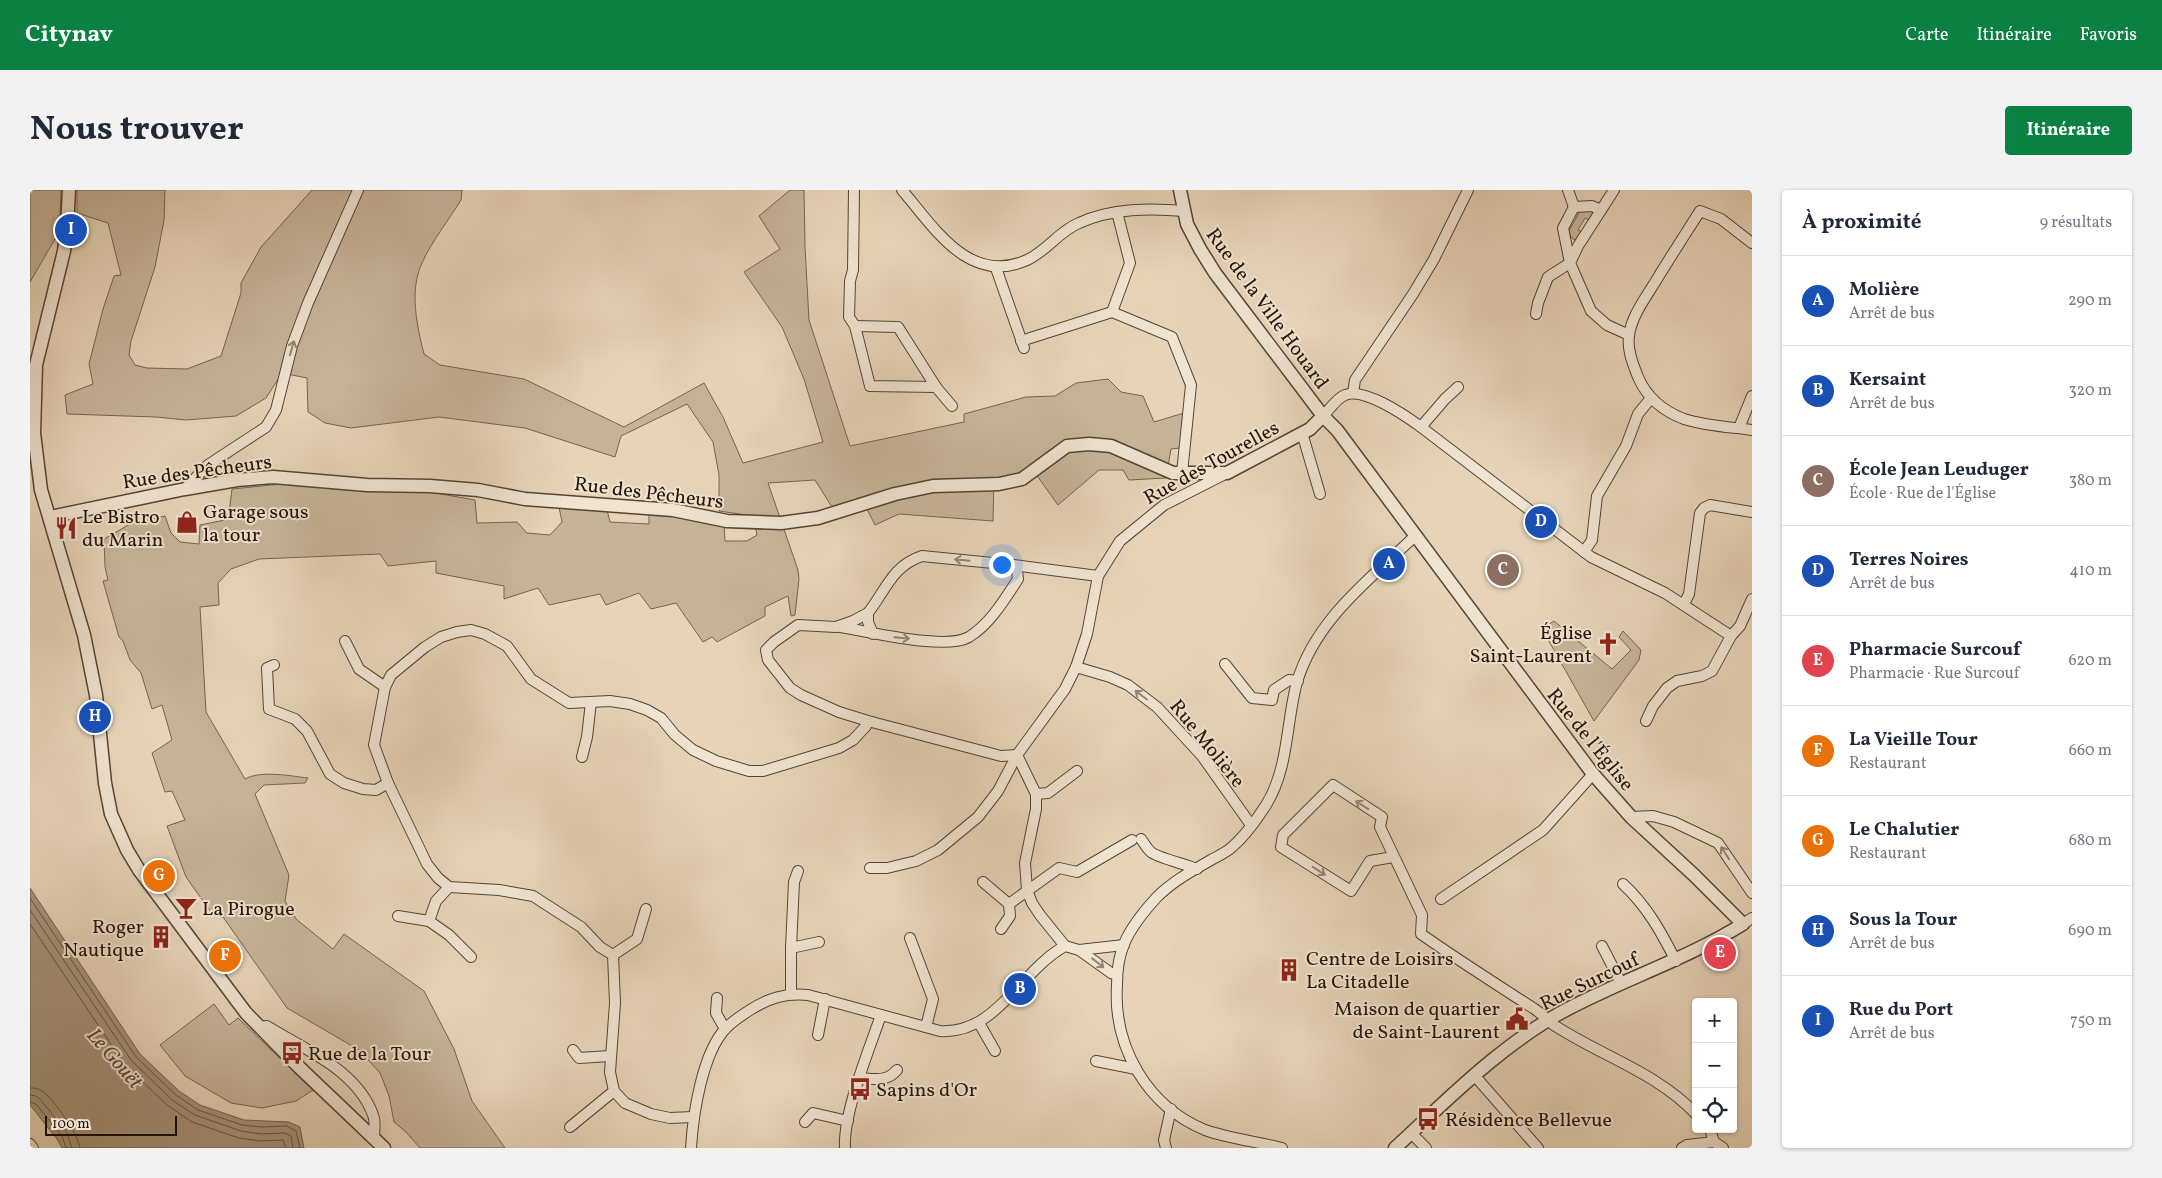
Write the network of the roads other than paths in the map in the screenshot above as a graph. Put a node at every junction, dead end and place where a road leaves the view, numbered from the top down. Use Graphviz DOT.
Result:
graph roads {
  1 [pos="69,190"];
  2 [pos="358,190"];
  3 [pos="854,190"];
  4 [pos="902,190"];
  5 [pos="1180,190"];
  6 [pos="1468,190"];
  7 [pos="1568,190"];
  8 [pos="1614,190"];
  9 [pos="1574,208"];
  10 [pos="1601,210"];
  11 [pos="1184,211"];
  12 [pos="1117,212"];
  13 [pos="1752,243"];
  14 [pos="1570,263"];
  15 [pos="996,268"];
  16 [pos="1112,312"];
  17 [pos="1536,314"];
  18 [pos="855,326"];
  19 [pos="1629,336"];
  20 [pos="1458,387"];
  21 [pos="936,388"];
  22 [pos="1353,393"];
  23 [pos="1752,396"];
  24 [pos="1651,398"];
  25 [pos="952,406"];
  26 [pos="1323,416"];
  27 [pos="1421,427"];
  28 [pos="1739,428"];
  29 [pos="1752,430"];
  30 [pos="1302,433"];
  31 [pos="1182,473"];
  32 [pos="1227,473"];
  33 [pos="185,489"];
  34 [pos="1320,494"];
  35 [pos="1752,512"];
  36 [pos="50,518"];
  37 [pos="1414,536"];
  38 [pos="1587,555"];
  39 [pos="1013,564"];
  40 [pos="1045,569"];
  41 [pos="1098,576"];
  42 [pos="1018,578"];
  43 [pos="1752,599"];
  44 [pos="1684,604"];
  45 [pos="868,613"];
  46 [pos="836,627"];
  47 [pos="873,634"];
  48 [pos="1731,636"];
  49 [pos="345,640"];
  50 [pos="274,664"];
  51 [pos="1225,664"];
  52 [pos="1076,667"];
  53 [pos="1298,681"];
  54 [pos="385,687"];
  55 [pos="591,702"];
  56 [pos="868,721"];
  57 [pos="1646,721"];
  58 [pos="1017,755"];
  59 [pos="582,757"];
  60 [pos="1077,771"];
  61 [pos="1592,774"];
  62 [pos="388,783"];
  63 [pos="1036,794"];
  64 [pos="1631,818"];
  65 [pos="1251,825"];
  66 [pos="1393,857"];
  67 [pos="870,868"];
  68 [pos="1197,868"];
  69 [pos="798,871"];
  70 [pos="983,882"];
  71 [pos="1623,884"];
  72 [pos="449,887"];
  73 [pos="1027,890"];
  74 [pos="1752,893"];
  75 [pos="1441,899"];
  76 [pos="1008,904"];
  77 [pos="646,909"];
  78 [pos="398,916"];
  79 [pos="429,921"];
  80 [pos="1747,921"];
  81 [pos="1001,929"];
  82 [pos="910,938"];
  83 [pos="819,942"];
  84 [pos="1124,945"];
  85 [pos="1065,946"];
  86 [pos="1602,946"];
  87 [pos="791,948"];
  88 [pos="1078,950"];
  89 [pos="612,955"];
  90 [pos="471,957"];
  91 [pos="1676,960"];
  92 [pos="1117,975"];
  93 [pos="1621,983"];
  94 [pos="791,994"];
  95 [pos="717,998"];
  96 [pos="825,999"];
  97 [pos="880,1016"];
  98 [pos="1549,1021"];
  99 [pos="979,1023"];
  100 [pos="260,1027"];
  101 [pos="926,1027"];
  102 [pos="725,1029"];
  103 [pos="818,1034"];
  104 [pos="573,1050"];
  105 [pos="995,1051"];
  106 [pos="610,1056"];
  107 [pos="1096,1061"];
  108 [pos="1136,1069"];
  109 [pos="897,1070"];
  110 [pos="1474,1075"];
  111 [pos="860,1078"];
  112 [pos="614,1091"];
  113 [pos="1171,1109"];
  114 [pos="1692,1110"];
  115 [pos="693,1117"];
  116 [pos="848,1121"];
  117 [pos="805,1122"];
  118 [pos="570,1127"];
  119 [pos="1411,1133"];
  120 [pos="1712,1133"];
  121 [pos="374,1138"];
  122 [pos="30,1144"];
  123 [pos="1719,1145"];
  124 [pos="33,1148"];
  125 [pos="384,1148"];
  126 [pos="691,1148"];
  127 [pos="845,1148"];
  128 [pos="1166,1148"];
  129 [pos="1282,1148"];
  130 [pos="1395,1148"];
  131 [pos="1426,1148"];
  132 [pos="1538,1148"];
  133 [pos="1682,1148"];
  1 -- 36 [label="street"];
  33 -- 2 [label="street, one-way"];
  3 -- 18 [label="street"];
  4 -- 15 [label="street"];
  5 -- 11 [label="street, Rue de la Ville Houard"];
  6 -- 22 [label="street"];
  7 -- 9 [label="street"];
  8 -- 10 [label="street"];
  9 -- 10 [label="street"];
  9 -- 14 [label="street"];
  10 -- 14 [label="street"];
  11 -- 12 [label="street"];
  11 -- 26 [label="street, Rue de la Ville Houard"];
  12 -- 15 [label="street"];
  12 -- 16 [label="street"];
  13 -- 19 [label="street"];
  14 -- 17 [label="street"];
  14 -- 19 [label="street"];
  15 -- 16 [label="street"];
  16 -- 31 [label="street"];
  18 -- 21 [label="street"];
  18 -- 21 [label="street"];
  19 -- 24 [label="street"];
  20 -- 27 [label="street"];
  21 -- 25 [label="street"];
  22 -- 26 [label="street"];
  22 -- 27 [label="street"];
  23 -- 28 [label="street"];
  24 -- 28 [label="street"];
  24 -- 38 [label="street"];
  26 -- 30 [label="street, Rue des Tourelles"];
  26 -- 37 [label="street, Rue de l'Église"];
  27 -- 38 [label="street"];
  28 -- 29 [label="street"];
  30 -- 32 [label="street, Rue des Tourelles"];
  30 -- 34 [label="street"];
  31 -- 32 [label="street, Rue des Pêcheurs"];
  31 -- 33 [label="street, Rue des Pêcheurs"];
  32 -- 41 [label="street, Rue des Tourelles"];
  33 -- 36 [label="street, Rue des Pêcheurs"];
  35 -- 44 [label="street"];
  36 -- 100 [label="street"];
  37 -- 53 [label="street"];
  37 -- 61 [label="street, Rue de l'Église"];
  38 -- 44 [label="street"];
  39 -- 40 [label="street"];
  39 -- 42 [label="street"];
  39 -- 45 [label="street, one-way"];
  40 -- 41 [label="street"];
  40 -- 42 [label="street"];
  41 -- 52 [label="street, Rue des Tourelles"];
  47 -- 42 [label="street, one-way"];
  43 -- 48 [label="street"];
  44 -- 48 [label="street"];
  45 -- 46 [label="street"];
  45 -- 47 [label="street"];
  46 -- 47 [label="street"];
  46 -- 56 [label="street"];
  48 -- 57 [label="street"];
  49 -- 54 [label="street"];
  50 -- 62 [label="street"];
  51 -- 53 [label="street"];
  52 -- 58 [label="street, Rue des Tourelles"];
  65 -- 52 [label="street, Rue Molière, one-way"];
  53 -- 65 [label="street"];
  54 -- 55 [label="street"];
  54 -- 62 [label="street"];
  55 -- 56 [label="street"];
  55 -- 59 [label="street"];
  56 -- 58 [label="street"];
  58 -- 63 [label="street"];
  58 -- 67 [label="street, Rue des Tourelles"];
  60 -- 63 [label="street"];
  61 -- 64 [label="street, Rue de l'Église"];
  61 -- 75 [label="street"];
  62 -- 72 [label="street"];
  63 -- 73 [label="street"];
  74 -- 64 [label="street, one-way"];
  64 -- 80 [label="street, Rue de l'Église"];
  65 -- 68 [label="street"];
  66 -- 66 [label="street, one-way"];
  66 -- 98 [label="street"];
  68 -- 73 [label="street"];
  68 -- 84 [label="street"];
  69 -- 87 [label="street"];
  70 -- 76 [label="street"];
  71 -- 91 [label="street"];
  72 -- 79 [label="street"];
  72 -- 89 [label="street"];
  73 -- 76 [label="street"];
  73 -- 85 [label="street"];
  76 -- 81 [label="street"];
  77 -- 89 [label="street"];
  78 -- 79 [label="street"];
  79 -- 90 [label="street"];
  80 -- 91 [label="street, Rue Surcouf"];
  82 -- 101 [label="street"];
  83 -- 87 [label="street"];
  84 -- 88 [label="street"];
  84 -- 92 [label="street"];
  85 -- 88 [label="street"];
  85 -- 99 [label="street"];
  86 -- 93 [label="street"];
  87 -- 94 [label="street"];
  88 -- 92 [label="street, one-way"];
  89 -- 106 [label="street"];
  91 -- 93 [label="street, Rue Surcouf"];
  92 -- 108 [label="street"];
  93 -- 98 [label="street, Rue Surcouf"];
  94 -- 96 [label="street"];
  94 -- 102 [label="street"];
  95 -- 102 [label="street"];
  96 -- 97 [label="street"];
  96 -- 103 [label="street"];
  97 -- 101 [label="street"];
  97 -- 111 [label="street"];
  98 -- 110 [label="street, Rue Surcouf"];
  98 -- 114 [label="street"];
  99 -- 101 [label="street"];
  99 -- 105 [label="street"];
  100 -- 121 [label="street"];
  100 -- 121 [label="street"];
  102 -- 115 [label="street"];
  104 -- 106 [label="street"];
  106 -- 112 [label="street"];
  107 -- 108 [label="street"];
  108 -- 113 [label="street"];
  109 -- 111 [label="street"];
  110 -- 119 [label="street, Rue Surcouf"];
  110 -- 132 [label="street"];
  111 -- 116 [label="street"];
  112 -- 115 [label="street"];
  112 -- 118 [label="street"];
  113 -- 128 [label="street"];
  113 -- 129 [label="street"];
  115 -- 126 [label="street"];
  116 -- 117 [label="street"];
  116 -- 127 [label="street"];
  119 -- 130 [label="street, Rue Surcouf"];
  119 -- 131 [label="street"];
  120 -- 123 [label="street"];
  121 -- 125 [label="street"];
  122 -- 124 [label="street"];
  123 -- 133 [label="street"];
}
